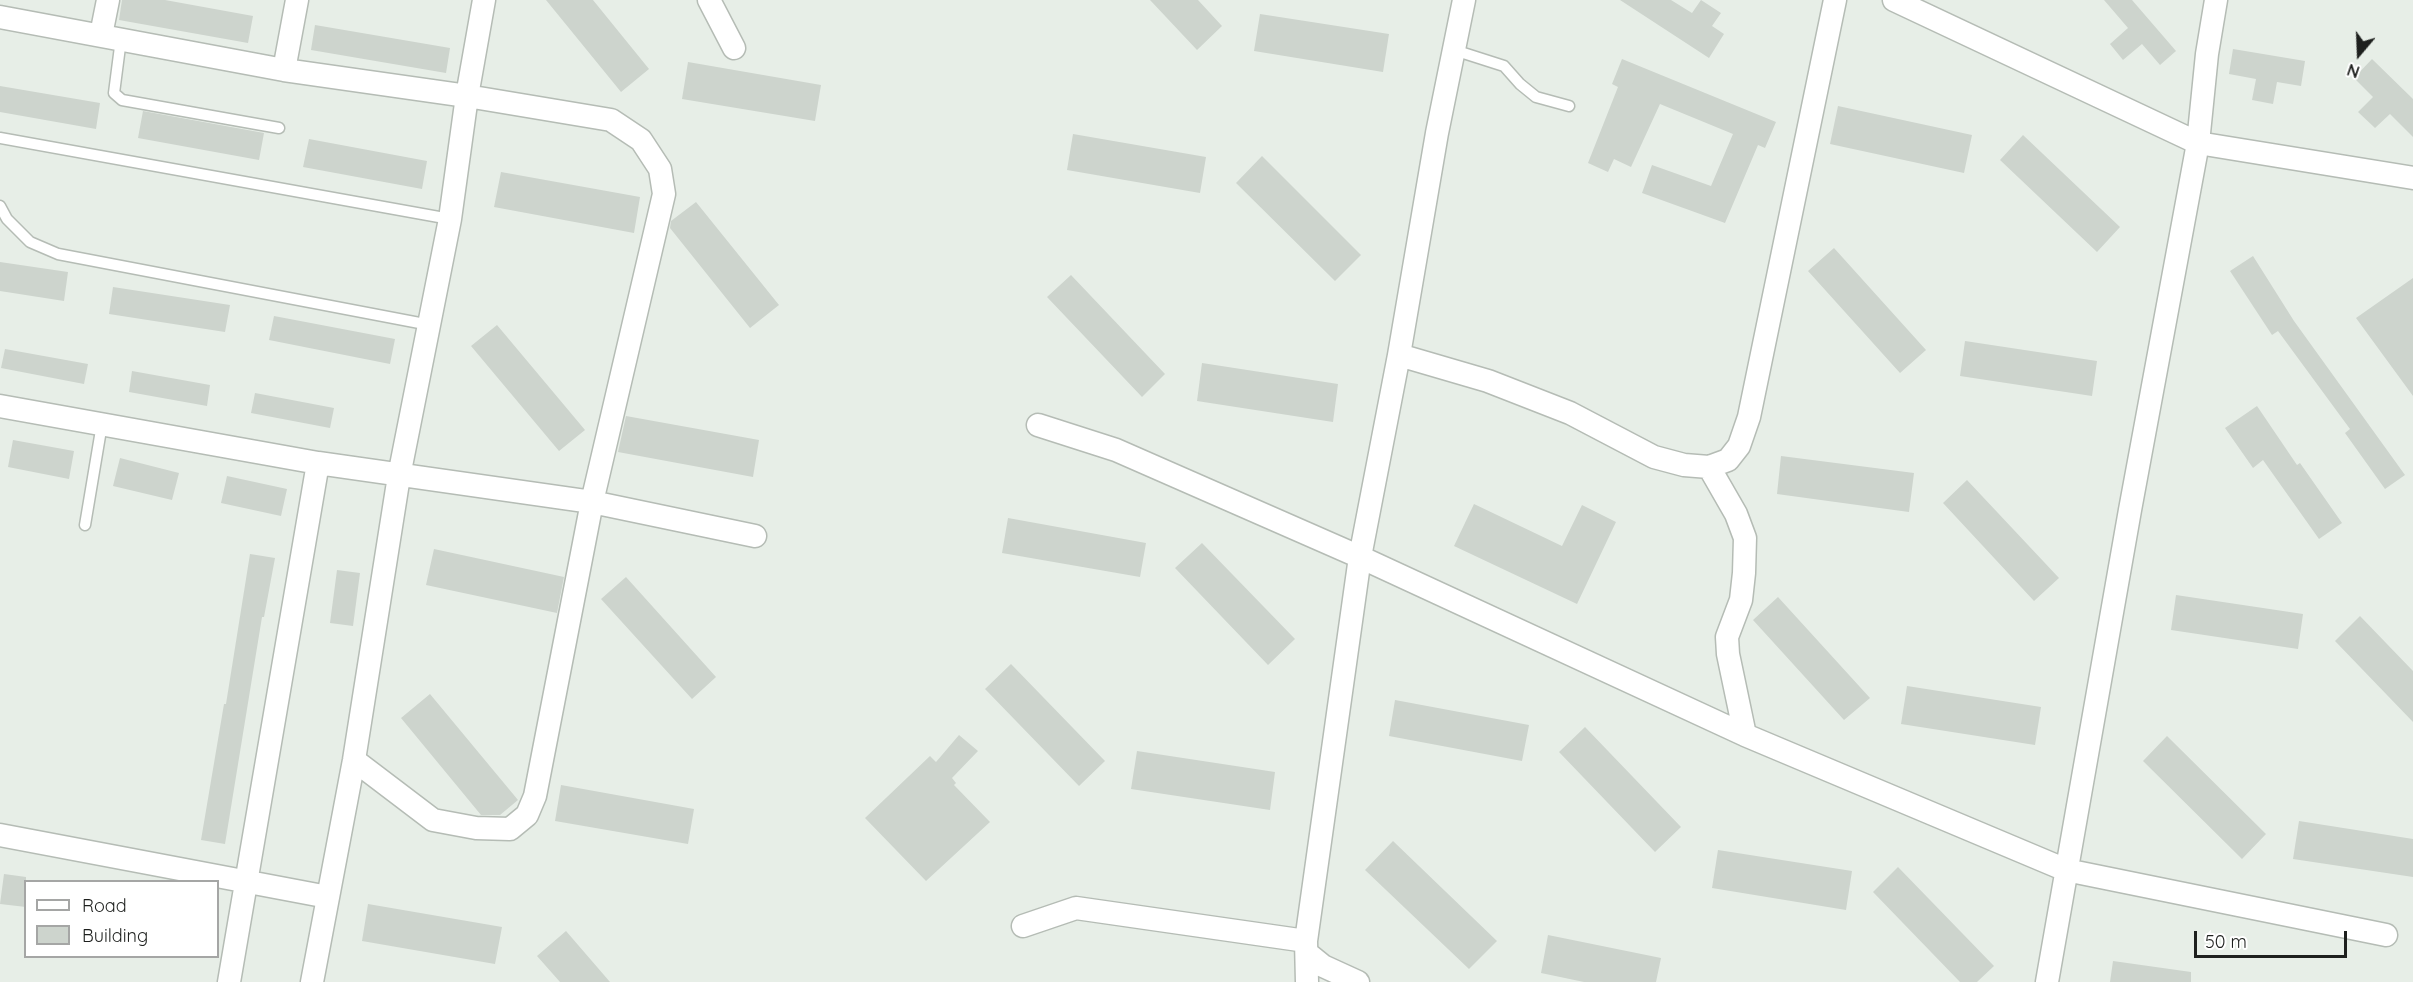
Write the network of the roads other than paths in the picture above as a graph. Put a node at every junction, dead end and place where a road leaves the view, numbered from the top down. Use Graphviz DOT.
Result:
graph roads {
  1 [pos="108,0"];
  2 [pos="297,0"];
  3 [pos="484,0"];
  4 [pos="709,0"];
  5 [pos="1464,0"];
  6 [pos="1835,0"];
  7 [pos="1894,0"];
  8 [pos="2216,0"];
  9 [pos="0,17"];
  10 [pos="111,37"];
  11 [pos="734,48"];
  12 [pos="1454,50"];
  13 [pos="284,70"];
  14 [pos="467,96"];
  15 [pos="1569,106"];
  16 [pos="279,128"];
  17 [pos="0,138"];
  18 [pos="2198,143"];
  19 [pos="2413,178"];
  20 [pos="0,206"];
  21 [pos="450,219"];
  22 [pos="430,325"];
  23 [pos="1399,355"];
  24 [pos="0,406"];
  25 [pos="102,424"];
  26 [pos="1038,425"];
  27 [pos="318,463"];
  28 [pos="1709,467"];
  29 [pos="399,476"];
  30 [pos="592,502"];
  31 [pos="86,525"];
  32 [pos="755,536"];
  33 [pos="1360,557"];
  34 [pos="1745,735"];
  35 [pos="354,760"];
  36 [pos="0,836"];
  37 [pos="2066,870"];
  38 [pos="246,882"];
  39 [pos="328,897"];
  40 [pos="1023,926"];
  41 [pos="2386,935"];
  42 [pos="1307,947"];
  43 [pos="229,982"];
  44 [pos="312,982"];
  45 [pos="1307,982"];
  46 [pos="1358,982"];
  47 [pos="2047,982"];
  1 -- 10 [label="street"];
  2 -- 13 [label="street"];
  3 -- 14 [label="street"];
  4 -- 11 [label="street"];
  5 -- 12 [label="street"];
  6 -- 28 [label="street"];
  7 -- 18 [label="street"];
  8 -- 18 [label="street"];
  9 -- 10 [label="street"];
  10 -- 13 [label="street"];
  10 -- 16 [label="lane"];
  12 -- 15 [label="lane"];
  12 -- 23 [label="street"];
  13 -- 14 [label="street"];
  14 -- 21 [label="street"];
  14 -- 30 [label="street"];
  17 -- 21 [label="lane"];
  18 -- 19 [label="street"];
  18 -- 37 [label="street"];
  20 -- 22 [label="lane"];
  21 -- 22 [label="street"];
  22 -- 29 [label="street"];
  23 -- 28 [label="street"];
  23 -- 33 [label="street"];
  24 -- 25 [label="street"];
  25 -- 27 [label="street"];
  25 -- 31 [label="lane"];
  26 -- 33 [label="street"];
  27 -- 29 [label="street"];
  27 -- 38 [label="street"];
  28 -- 34 [label="street"];
  29 -- 30 [label="street"];
  29 -- 35 [label="street"];
  30 -- 32 [label="street"];
  30 -- 35 [label="street"];
  33 -- 34 [label="street"];
  33 -- 42 [label="street"];
  34 -- 37 [label="street"];
  35 -- 39 [label="street"];
  36 -- 38 [label="street"];
  37 -- 41 [label="street"];
  37 -- 47 [label="street"];
  38 -- 39 [label="street"];
  38 -- 43 [label="street"];
  39 -- 44 [label="street"];
  40 -- 42 [label="street"];
  42 -- 45 [label="street"];
  42 -- 46 [label="street"];
}
